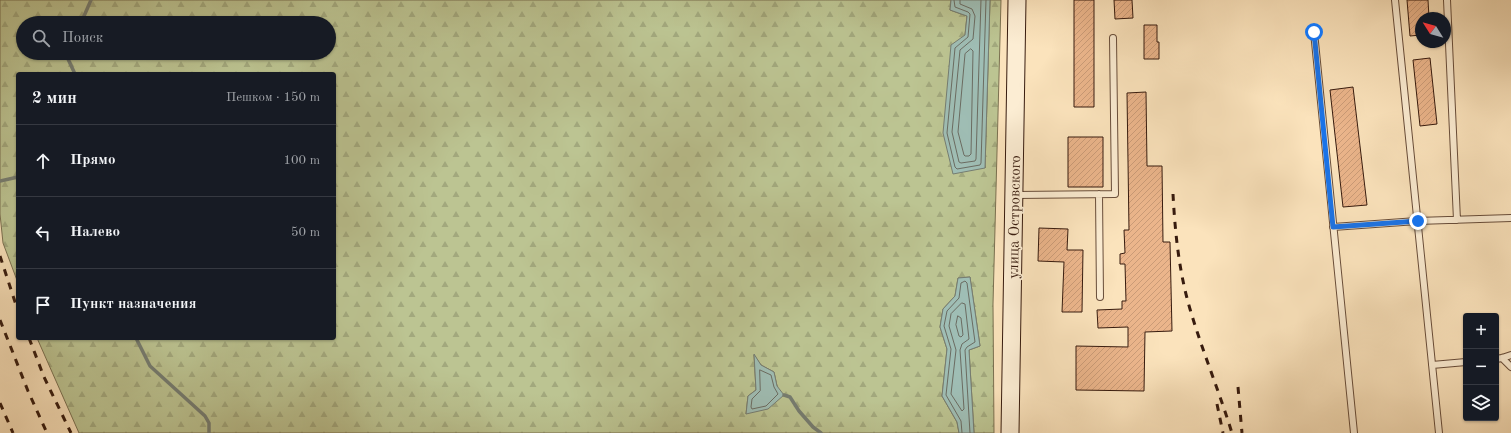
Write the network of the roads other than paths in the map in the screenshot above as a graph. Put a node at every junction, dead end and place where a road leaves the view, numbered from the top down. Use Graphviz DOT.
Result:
graph roads {
  1 [pos="1017,0"];
  2 [pos="1395,0"];
  3 [pos="1446,0"];
  4 [pos="1314,32"];
  5 [pos="1114,38"];
  6 [pos="1099,194"];
  7 [pos="1014,195"];
  8 [pos="1511,218"];
  9 [pos="1457,220"];
  10 [pos="1418,221"];
  11 [pos="1333,227"];
  12 [pos="1100,297"];
  13 [pos="1511,354"];
  14 [pos="1499,358"];
  15 [pos="1463,362"];
  16 [pos="1432,365"];
  17 [pos="1511,367"];
  18 [pos="1010,433"];
  19 [pos="1354,433"];
  20 [pos="1439,433"];
  1 -- 7 [label="main road, улица Островского"];
  2 -- 10 [label="lane"];
  3 -- 9 [label="lane"];
  4 -- 11 [label="lane"];
  5 -- 6 [label="lane"];
  6 -- 7 [label="lane"];
  6 -- 12 [label="lane"];
  7 -- 18 [label="main road, улица Островского"];
  8 -- 9 [label="lane"];
  9 -- 10 [label="lane"];
  10 -- 11 [label="lane"];
  10 -- 16 [label="lane"];
  11 -- 19 [label="lane"];
  13 -- 14 [label="lane"];
  14 -- 17 [label="lane"];
  15 -- 16 [label="lane"];
  16 -- 20 [label="lane"];
}
